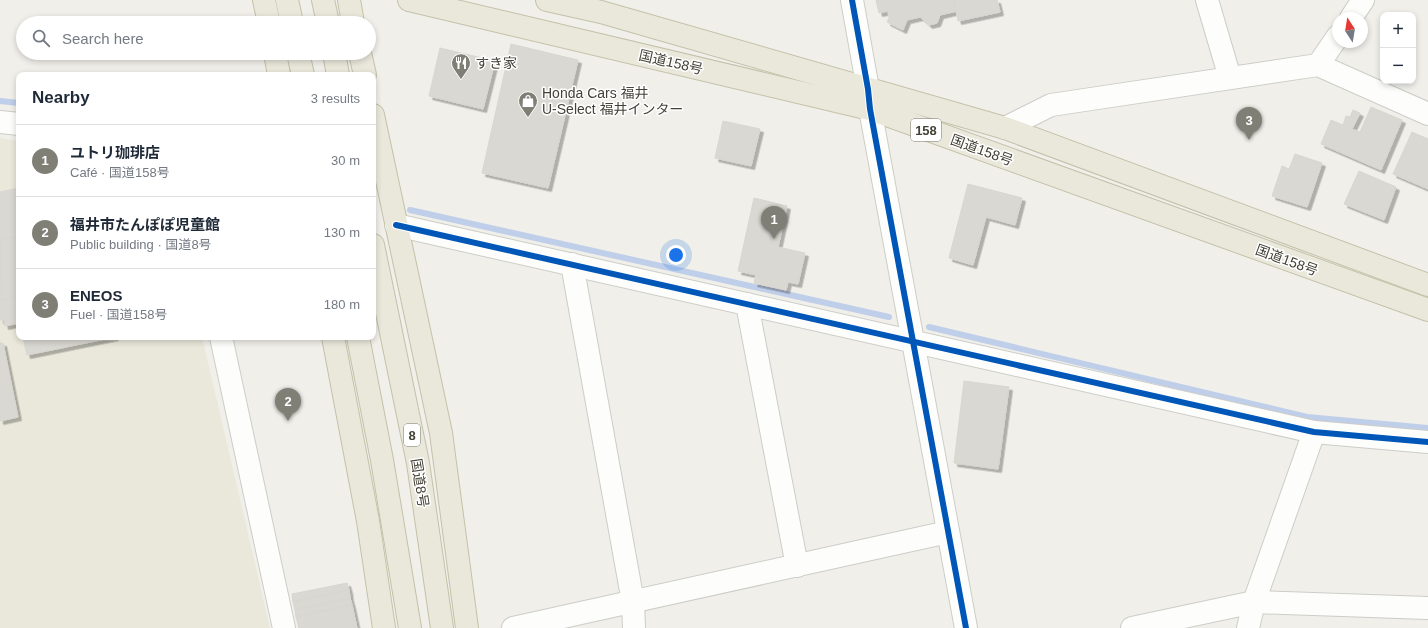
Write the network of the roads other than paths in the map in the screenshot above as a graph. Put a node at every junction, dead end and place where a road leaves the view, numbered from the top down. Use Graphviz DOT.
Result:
graph roads {
  1 [pos="264,0"];
  2 [pos="287,0"];
  3 [pos="323,0"];
  4 [pos="349,0"];
  5 [pos="409,0"];
  6 [pos="547,0"];
  7 [pos="852,0"];
  8 [pos="1207,0"];
  9 [pos="1363,0"];
  10 [pos="1355,12"];
  11 [pos="267,16"];
  12 [pos="290,16"];
  13 [pos="326,16"];
  14 [pos="352,16"];
  15 [pos="1332,45"];
  16 [pos="276,60"];
  17 [pos="300,60"];
  18 [pos="335,60"];
  19 [pos="361,60"];
  20 [pos="1318,65"];
  21 [pos="278,72"];
  22 [pos="302,72"];
  23 [pos="337,72"];
  24 [pos="363,72"];
  25 [pos="1230,78"];
  26 [pos="869,99"];
  27 [pos="1428,114"];
  28 [pos="0,122"];
  29 [pos="16,124"];
  30 [pos="1005,128"];
  31 [pos="376,129"];
  32 [pos="396,225"];
  33 [pos="376,260"];
  34 [pos="572,264"];
  35 [pos="1428,285"];
  36 [pos="747,304"];
  37 [pos="1428,310"];
  38 [pos="222,340"];
  39 [pos="333,340"];
  40 [pos="359,340"];
  41 [pos="914,342"];
  42 [pos="1314,432"];
  43 [pos="1428,442"];
  44 [pos="948,532"];
  45 [pos="797,566"];
  46 [pos="633,602"];
  47 [pos="1254,602"];
  48 [pos="1428,608"];
  49 [pos="284,628"];
  50 [pos="384,628"];
  51 [pos="410,628"];
  52 [pos="442,628"];
  53 [pos="467,628"];
  54 [pos="513,628"];
  55 [pos="634,628"];
  56 [pos="966,628"];
  57 [pos="1132,628"];
  58 [pos="1248,628"];
  1 -- 11 [label="highway"];
  2 -- 12 [label="highway"];
  3 -- 13 [label="highway"];
  4 -- 14 [label="highway"];
  5 -- 26 [label="highway, 国道158号 / 158"];
  6 -- 26 [label="highway, 国道158号 / 158"];
  7 -- 26 [label="street"];
  8 -- 25 [label="street"];
  9 -- 10 [label="street"];
  15 -- 20 [label="street"];
  16 -- 21 [label="highway"];
  17 -- 22 [label="highway"];
  18 -- 23 [label="highway"];
  19 -- 24 [label="highway"];
  20 -- 25 [label="street"];
  20 -- 27 [label="street"];
  25 -- 30 [label="street"];
  26 -- 30 [label="highway, 国道158号 / 158"];
  26 -- 37 [label="highway, 国道158号 / 158"];
  26 -- 41 [label="street"];
  28 -- 29 [label="street"];
  30 -- 35 [label="highway, 国道158号 / 158"];
  31 -- 32 [label="highway"];
  32 -- 34 [label="street"];
  32 -- 53 [label="highway"];
  33 -- 52 [label="highway, 国道8号 / 8"];
  34 -- 36 [label="street"];
  34 -- 46 [label="street"];
  36 -- 41 [label="street"];
  36 -- 45 [label="street"];
  38 -- 49 [label="street"];
  39 -- 50 [label="highway"];
  40 -- 51 [label="highway"];
  41 -- 42 [label="street"];
  41 -- 44 [label="street"];
  42 -- 43 [label="street"];
  42 -- 47 [label="street"];
  44 -- 45 [label="street"];
  44 -- 56 [label="street"];
  45 -- 46 [label="street"];
  46 -- 54 [label="street"];
  46 -- 55 [label="street"];
  47 -- 48 [label="street"];
  47 -- 57 [label="street"];
  47 -- 58 [label="street"];
}
